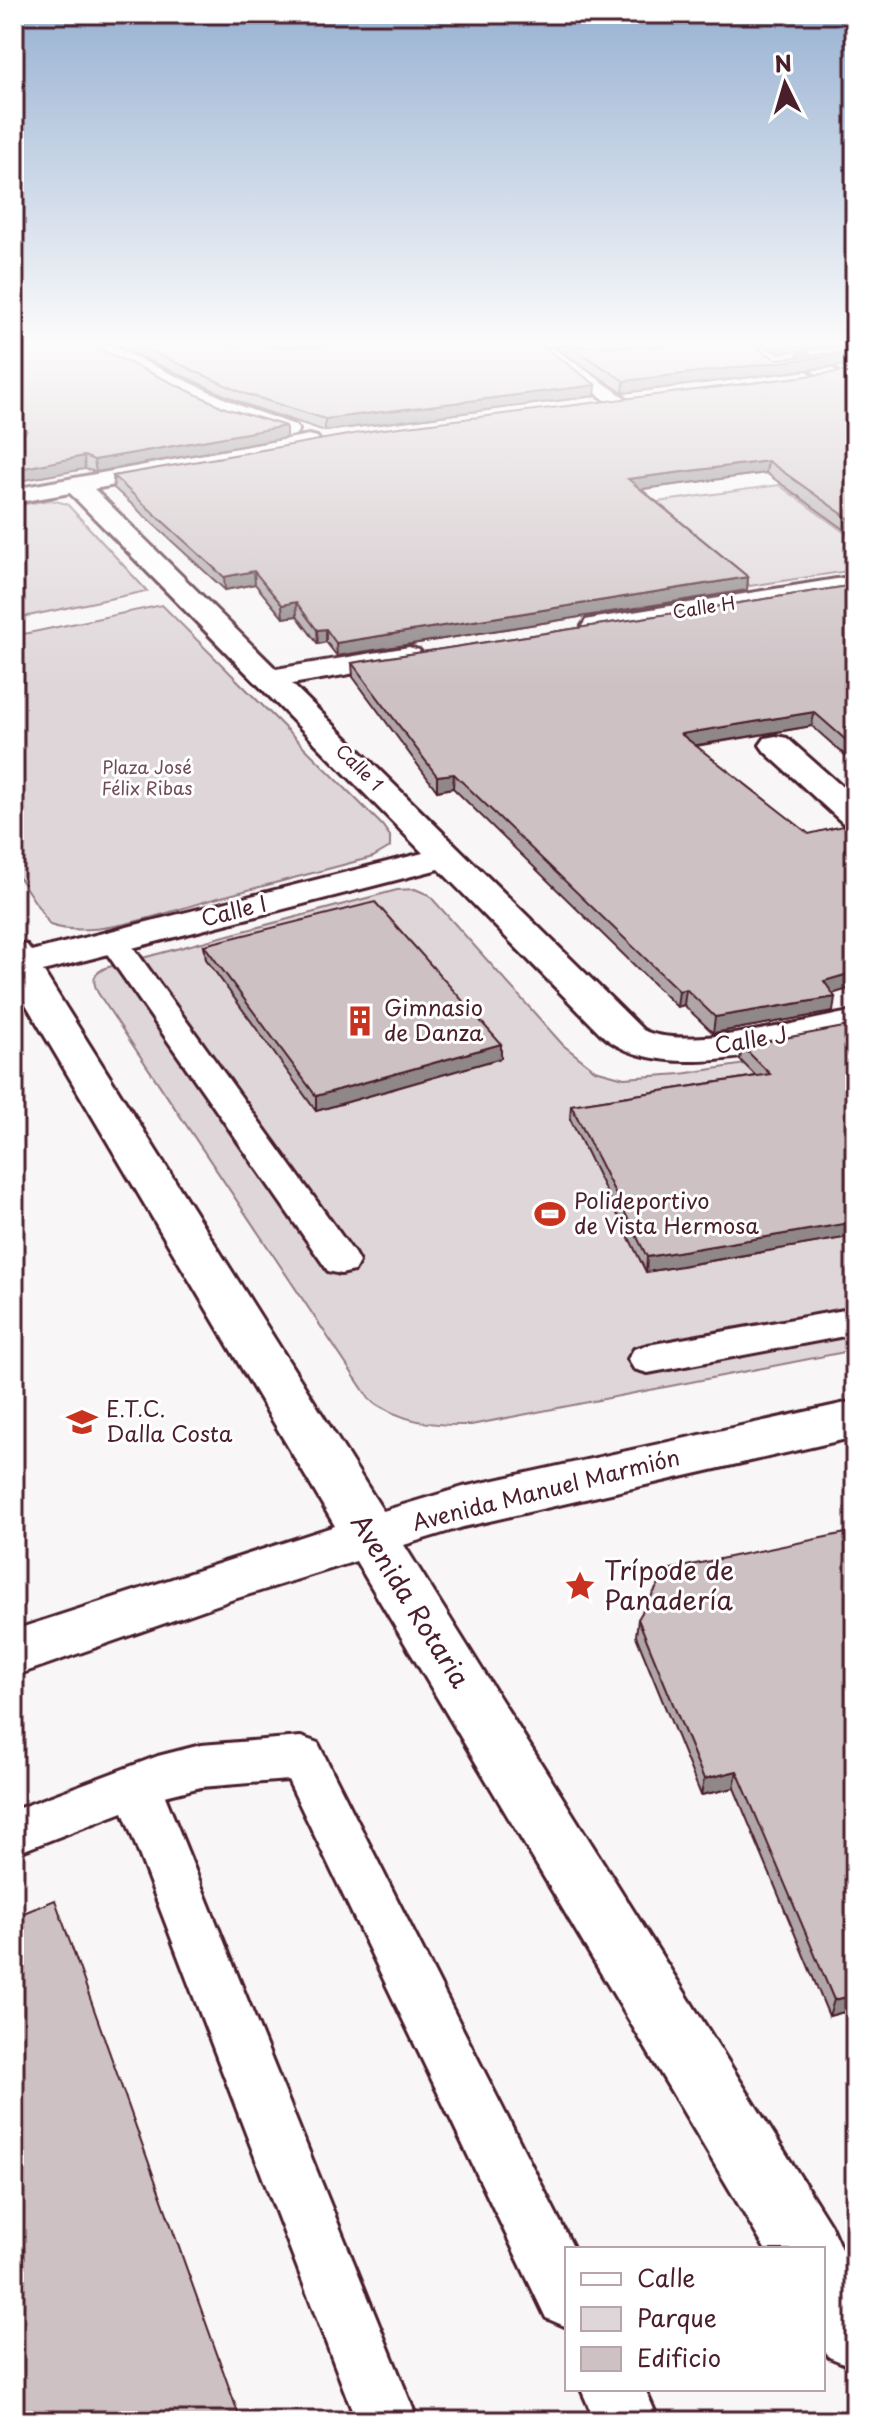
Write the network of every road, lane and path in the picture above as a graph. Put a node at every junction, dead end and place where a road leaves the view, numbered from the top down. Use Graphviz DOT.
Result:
graph roads {
  1 [pos="213,460"];
  2 [pos="75,484"];
  3 [pos="14,496"];
  4 [pos="855,584"];
  5 [pos="569,630"];
  6 [pos="443,650"];
  7 [pos="270,679"];
  8 [pos="776,745"];
  9 [pos="855,816"];
  10 [pos="447,857"];
  11 [pos="114,942"];
  12 [pos="18,959"];
  13 [pos="855,1023"];
  14 [pos="647,1045"];
  15 [pos="341,1262"];
  16 [pos="855,1321"];
  17 [pos="648,1359"];
  18 [pos="855,1419"];
  19 [pos="369,1535"];
  20 [pos="14,1653"];
  21 [pos="136,1784"];
  22 [pos="14,1832"];
  23 [pos="804,2247"];
  24 [pos="825,2281"];
  25 [pos="565,2293"];
  26 [pos="855,2331"];
  27 [pos="613,2391"];
  28 [pos="387,2421"];
  29 [pos="628,2421"];
  1 -- 2 [label="street"];
  2 -- 3 [label="street"];
  2 -- 7 [label="street, Calle 1"];
  4 -- 5 [label="street, Calle H"];
  6 -- 7 [label="street"];
  7 -- 10 [label="street, Calle 1"];
  8 -- 9 [label="street"];
  10 -- 11 [label="street, Calle I"];
  10 -- 14 [label="street, Calle 1"];
  11 -- 12 [label="street, Calle I"];
  11 -- 15 [label="lane"];
  12 -- 19 [label="street, Avenida Rotaria"];
  13 -- 14 [label="street, Calle J"];
  16 -- 17 [label="lane"];
  18 -- 19 [label="street, Avenida Manuel Marmión"];
  19 -- 20 [label="street, Avenida Manuel Marmión"];
  19 -- 23 [label="street, Avenida Rotaria"];
  21 -- 22 [label="lane"];
  21 -- 25 [label="lane"];
  21 -- 28 [label="lane"];
  24 -- 26 [label="street"];
  27 -- 29 [label="lane"];
}
